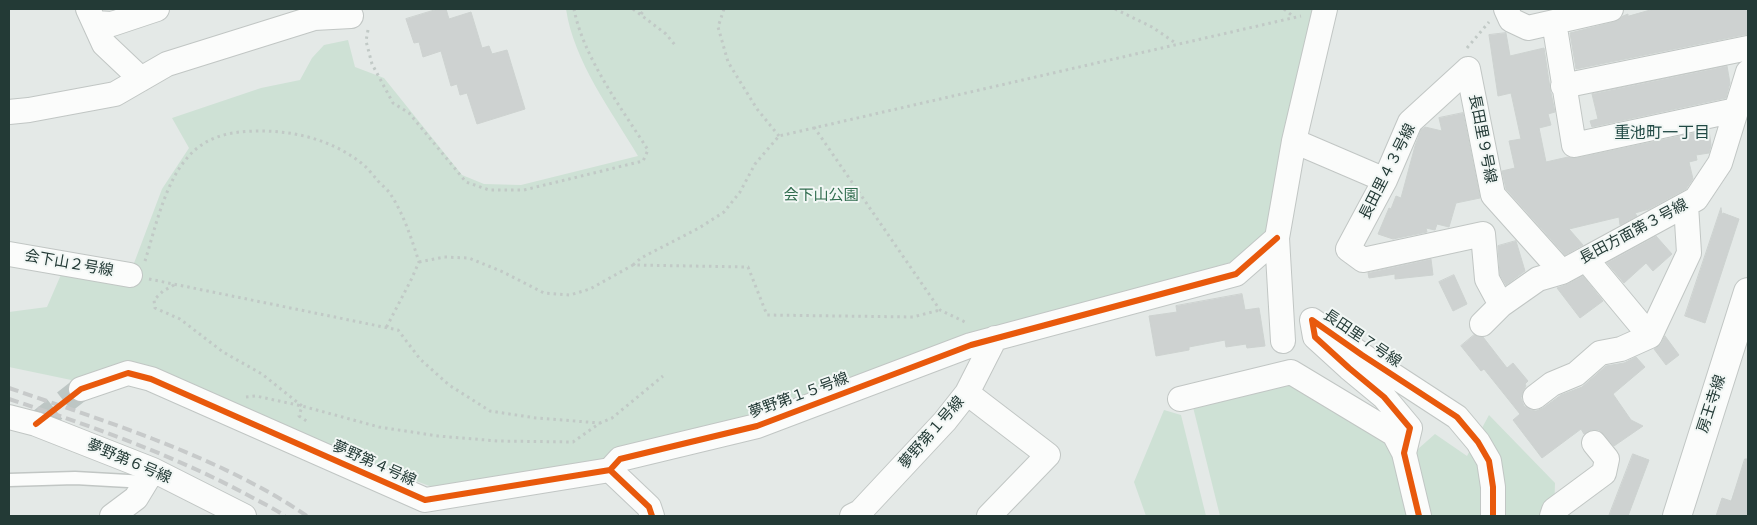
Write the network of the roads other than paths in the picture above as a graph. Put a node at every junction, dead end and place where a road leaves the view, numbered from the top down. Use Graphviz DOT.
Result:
graph roads {
  1 [pos="157,9"];
  2 [pos="1611,9"];
  3 [pos="1327,10"];
  4 [pos="1500,12"];
  5 [pos="91,16"];
  6 [pos="360,22"];
  7 [pos="1554,22"];
  8 [pos="1748,48"];
  9 [pos="1468,70"];
  10 [pos="1748,72"];
  11 [pos="141,80"];
  12 [pos="1564,86"];
  13 [pos="1736,110"];
  14 [pos="9,112"];
  15 [pos="1294,141"];
  16 [pos="1385,180"];
  17 [pos="1686,205"];
  18 [pos="1277,238"];
  19 [pos="9,254"];
  20 [pos="1586,259"];
  21 [pos="1562,272"];
  22 [pos="135,276"];
  23 [pos="1748,292"];
  24 [pos="1501,305"];
  25 [pos="1482,324"];
  26 [pos="1650,336"];
  27 [pos="996,338"];
  28 [pos="1283,341"];
  29 [pos="1355,362"];
  30 [pos="81,389"];
  31 [pos="967,393"];
  32 [pos="1325,393"];
  33 [pos="1535,397"];
  34 [pos="1180,400"];
  35 [pos="9,417"];
  36 [pos="1594,443"];
  37 [pos="1404,453"];
  38 [pos="610,470"];
  39 [pos="150,476"];
  40 [pos="9,480"];
  41 [pos="116,515"];
  42 [pos="242,515"];
  43 [pos="859,515"];
  44 [pos="652,516"];
  45 [pos="989,516"];
  46 [pos="1419,516"];
  47 [pos="1493,516"];
  48 [pos="1552,516"];
  49 [pos="1677,516"];
  1 -- 5 [label="street"];
  2 -- 7 [label="street"];
  3 -- 15 [label="street"];
  4 -- 7 [label="street"];
  5 -- 11 [label="street"];
  6 -- 11 [label="street"];
  7 -- 12 [label="street"];
  8 -- 12 [label="street"];
  9 -- 16 [label="street, 長田里４３号線"];
  9 -- 21 [label="street, 長田里９号線"];
  10 -- 13 [label="street, 長田方面第３号線"];
  11 -- 14 [label="street"];
  12 -- 13 [label="street"];
  13 -- 17 [label="street, 長田方面第３号線"];
  15 -- 16 [label="street"];
  15 -- 18 [label="street"];
  16 -- 24 [label="street, 長田里４３号線"];
  17 -- 20 [label="street, 長田方面第３号線"];
  17 -- 26 [label="street"];
  18 -- 27 [label="street, 夢野第１５号線"];
  18 -- 28 [label="street"];
  19 -- 22 [label="street, 会下山２号線"];
  20 -- 21 [label="street, 長田方面第３号線"];
  20 -- 26 [label="street"];
  21 -- 24 [label="street, 長田方面第３号線"];
  23 -- 49 [label="street, 房王寺線"];
  24 -- 25 [label="street, 長田方面第３号線"];
  26 -- 33 [label="street"];
  27 -- 31 [label="street, 夢野第１号線"];
  27 -- 38 [label="street, 夢野第１５号線"];
  29 -- 32 [label="street"];
  29 -- 37 [label="street, 長田里７号線"];
  29 -- 47 [label="street, 長田里７号線"];
  30 -- 38 [label="street, 夢野第４号線"];
  31 -- 43 [label="street, 夢野第１号線"];
  31 -- 45 [label="street"];
  32 -- 34 [label="street"];
  32 -- 37 [label="street"];
  35 -- 39 [label="street, 夢野第６号線"];
  36 -- 48 [label="street"];
  37 -- 46 [label="street, 長田里７号線"];
  38 -- 44 [label="street"];
  39 -- 40 [label="lane"];
  39 -- 41 [label="street"];
  39 -- 42 [label="street, 夢野第６号線"];
}
